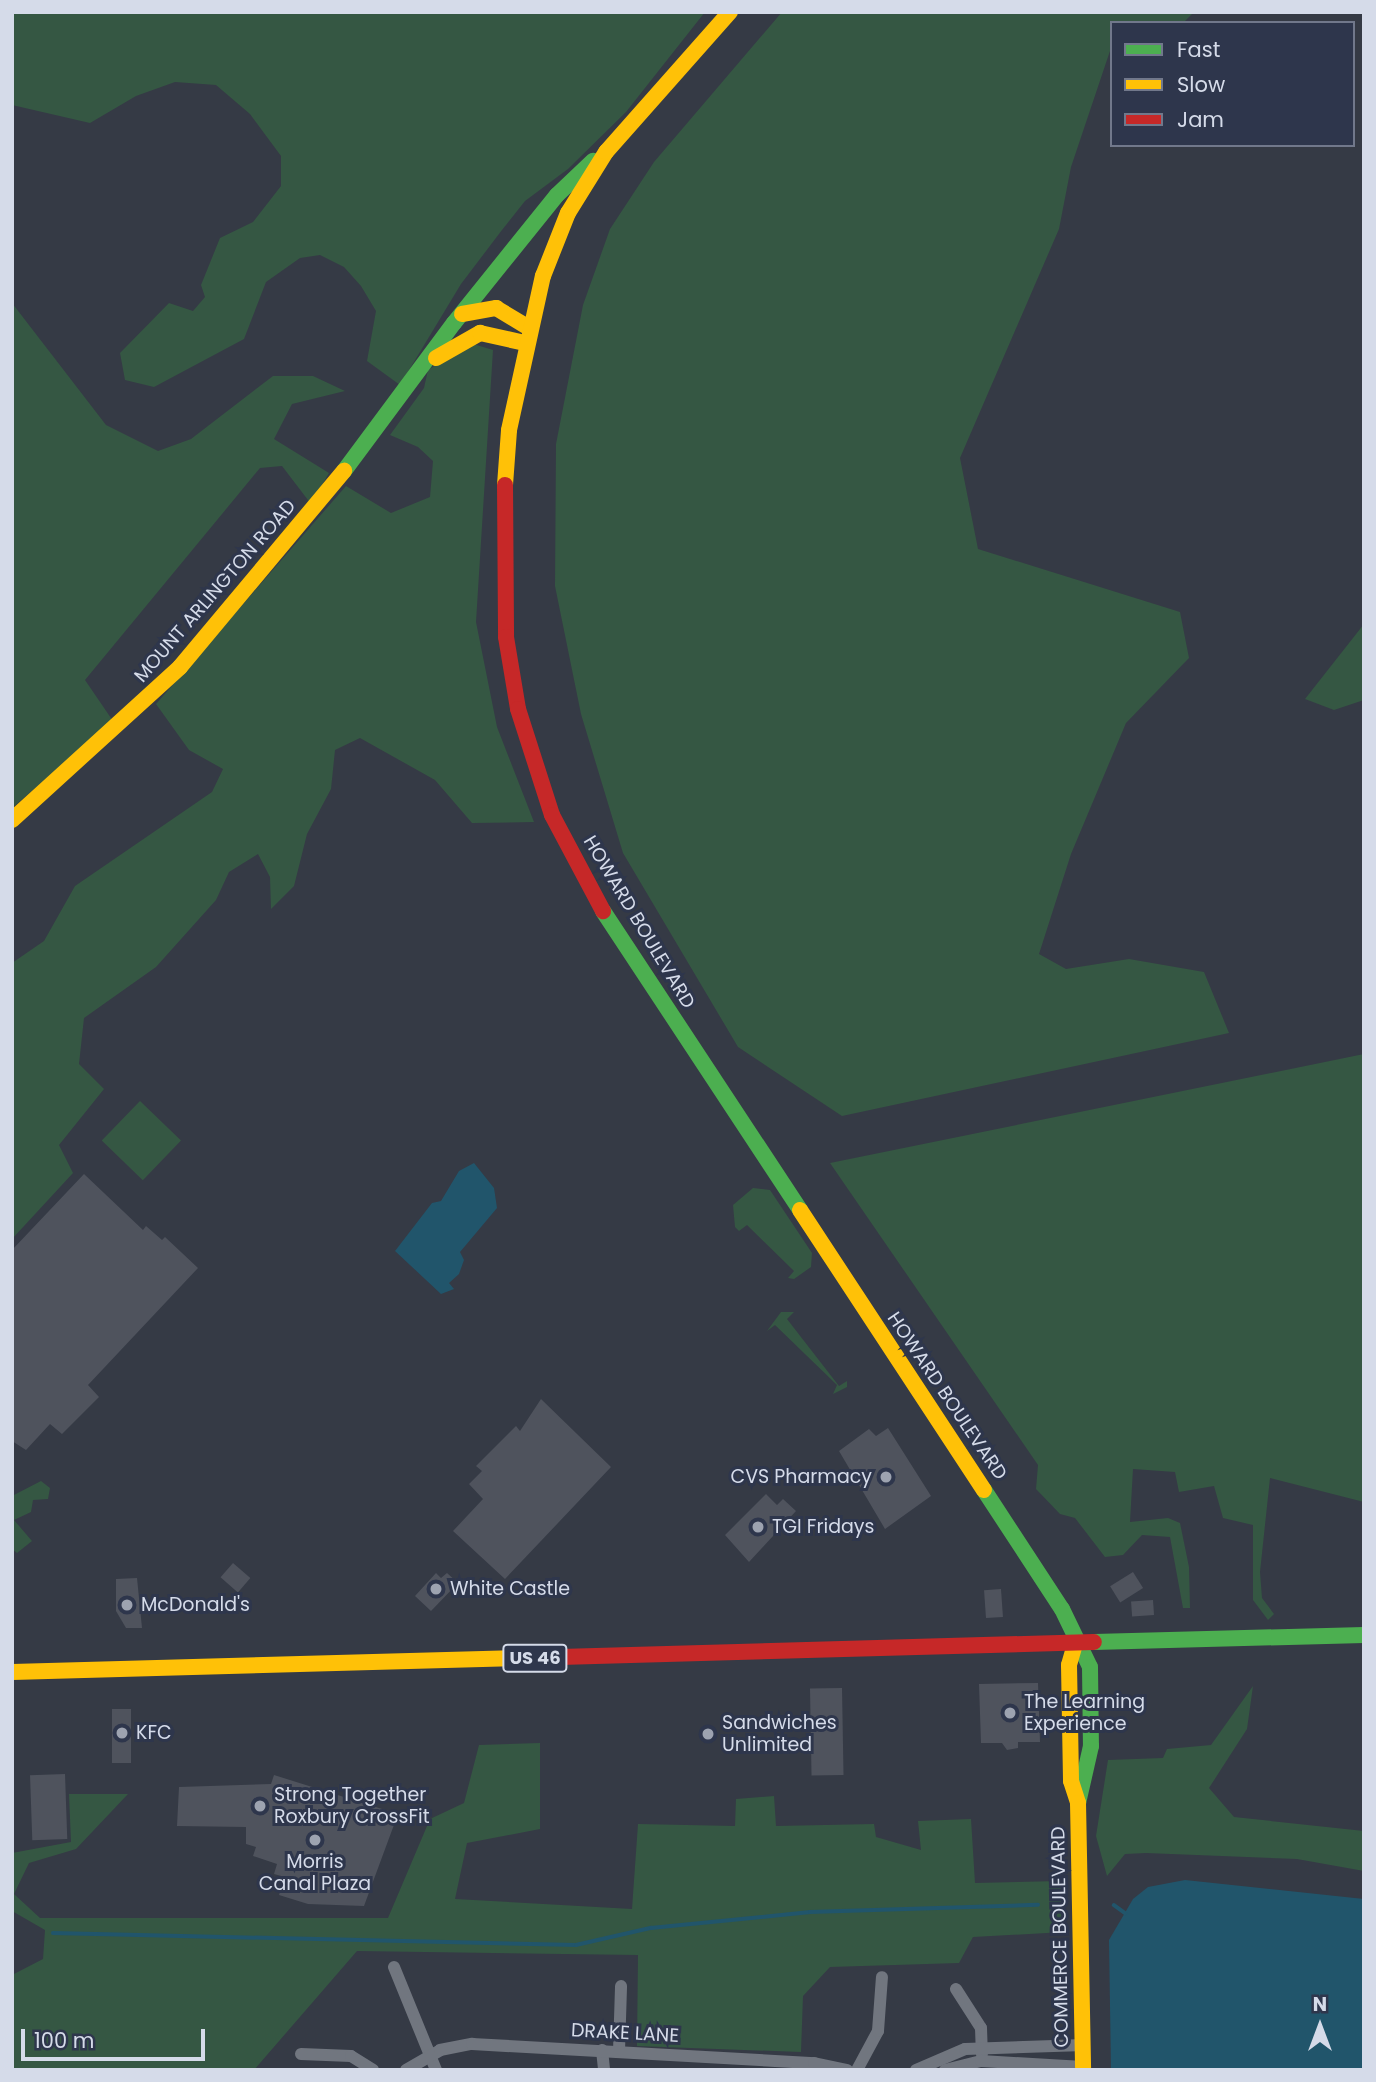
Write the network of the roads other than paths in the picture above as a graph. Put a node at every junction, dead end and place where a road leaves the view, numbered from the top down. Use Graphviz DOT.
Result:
graph roads {
  1 [pos="730,12"];
  2 [pos="606,152"];
  3 [pos="462,314"];
  4 [pos="527,335"];
  5 [pos="426,366"];
  6 [pos="12,820"];
  7 [pos="1364,1635"];
  8 [pos="1075,1644"];
  9 [pos="12,1672"];
  10 [pos="394,1967"];
  11 [pos="882,1978"];
  12 [pos="621,1986"];
  13 [pos="956,1989"];
  14 [pos="1084,2045"];
  15 [pos="983,2046"];
  16 [pos="603,2050"];
  17 [pos="619,2051"];
  18 [pos="301,2054"];
  19 [pos="428,2055"];
  20 [pos="981,2062"];
  21 [pos="779,2065"];
  22 [pos="932,2066"];
  23 [pos="1083,2068"];
  24 [pos="373,2070"];
  25 [pos="406,2070"];
  26 [pos="436,2070"];
  27 [pos="604,2070"];
  28 [pos="847,2070"];
  29 [pos="857,2070"];
  30 [pos="916,2070"];
  31 [pos="945,2070"];
  1 -- 2 [label="main road, HOWARD BOULEVARD"];
  2 -- 3 [label="main road, MOUNT ARLINGTON ROAD"];
  2 -- 4 [label="main road, HOWARD BOULEVARD"];
  3 -- 4 [label="main road"];
  3 -- 5 [label="main road, MOUNT ARLINGTON ROAD"];
  4 -- 5 [label="main road, MOUNT ARLINGTON ROAD"];
  4 -- 8 [label="main road, HOWARD BOULEVARD"];
  5 -- 6 [label="main road, MOUNT ARLINGTON ROAD"];
  7 -- 8 [label="main road, US 46"];
  8 -- 9 [label="main road, US 46"];
  8 -- 14 [label="main road, COMMERCE BOULEVARD"];
  10 -- 19 [label="street"];
  11 -- 29 [label="street"];
  12 -- 17 [label="street"];
  13 -- 15 [label="street"];
  14 -- 15 [label="street"];
  14 -- 23 [label="main road, COMMERCE BOULEVARD"];
  15 -- 20 [label="street"];
  15 -- 22 [label="street"];
  16 -- 17 [label="street, DRAKE LANE"];
  16 -- 19 [label="street, DRAKE LANE"];
  16 -- 27 [label="street"];
  17 -- 21 [label="street, DRAKE LANE"];
  18 -- 24 [label="street"];
  19 -- 25 [label="street, DRAKE LANE"];
  19 -- 26 [label="street"];
  20 -- 23 [label="street"];
  20 -- 31 [label="street"];
  21 -- 28 [label="street, DRAKE LANE"];
  22 -- 30 [label="street"];
}
